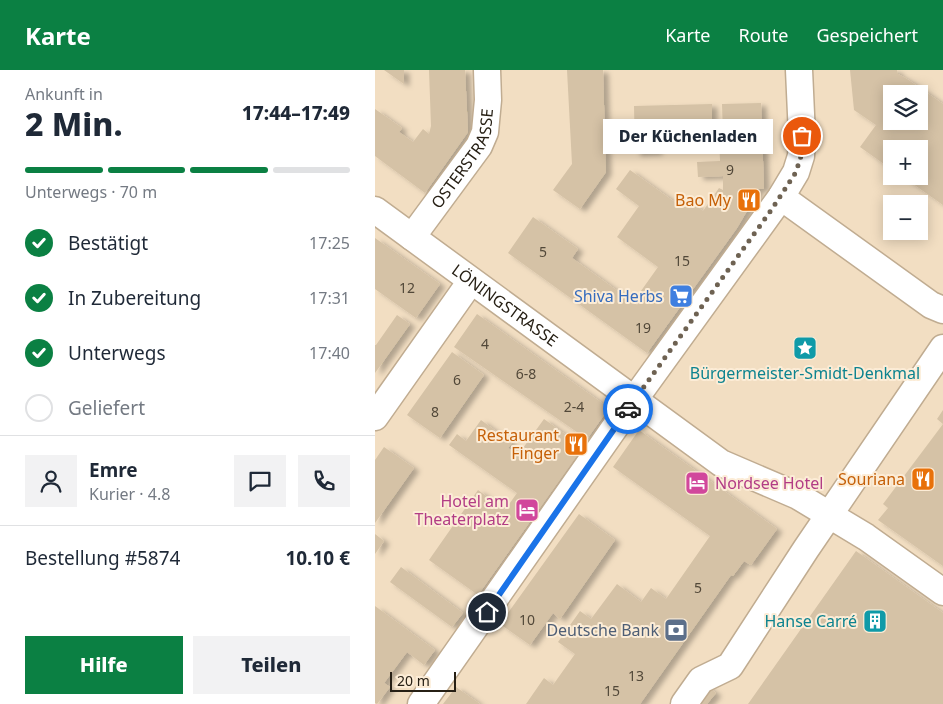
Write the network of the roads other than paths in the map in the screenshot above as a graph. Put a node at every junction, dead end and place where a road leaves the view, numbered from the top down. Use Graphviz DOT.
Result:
graph roads {
  1 [pos="487,70"];
  2 [pos="799,70"];
  3 [pos="781,197"];
  4 [pos="375,210"];
  5 [pos="411,237"];
  6 [pos="471,281"];
  7 [pos="943,310"];
  8 [pos="943,348"];
  9 [pos="635,400"];
  10 [pos="375,417"];
  11 [pos="829,515"];
  12 [pos="943,592"];
  13 [pos="421,704"];
  14 [pos="685,704"];
  1 -- 5 [label="street, OSTERSTRASSE"];
  2 -- 3 [label="street"];
  3 -- 7 [label="street"];
  3 -- 9 [label="street"];
  4 -- 5 [label="street, LÖNINGSTRASSE"];
  5 -- 6 [label="street, LÖNINGSTRASSE"];
  6 -- 9 [label="street, LÖNINGSTRASSE"];
  6 -- 10 [label="street"];
  8 -- 11 [label="street"];
  9 -- 11 [label="street, LÖNINGSTRASSE"];
  9 -- 13 [label="street"];
  11 -- 12 [label="street, LÖNINGSTRASSE"];
  11 -- 14 [label="street"];
}
